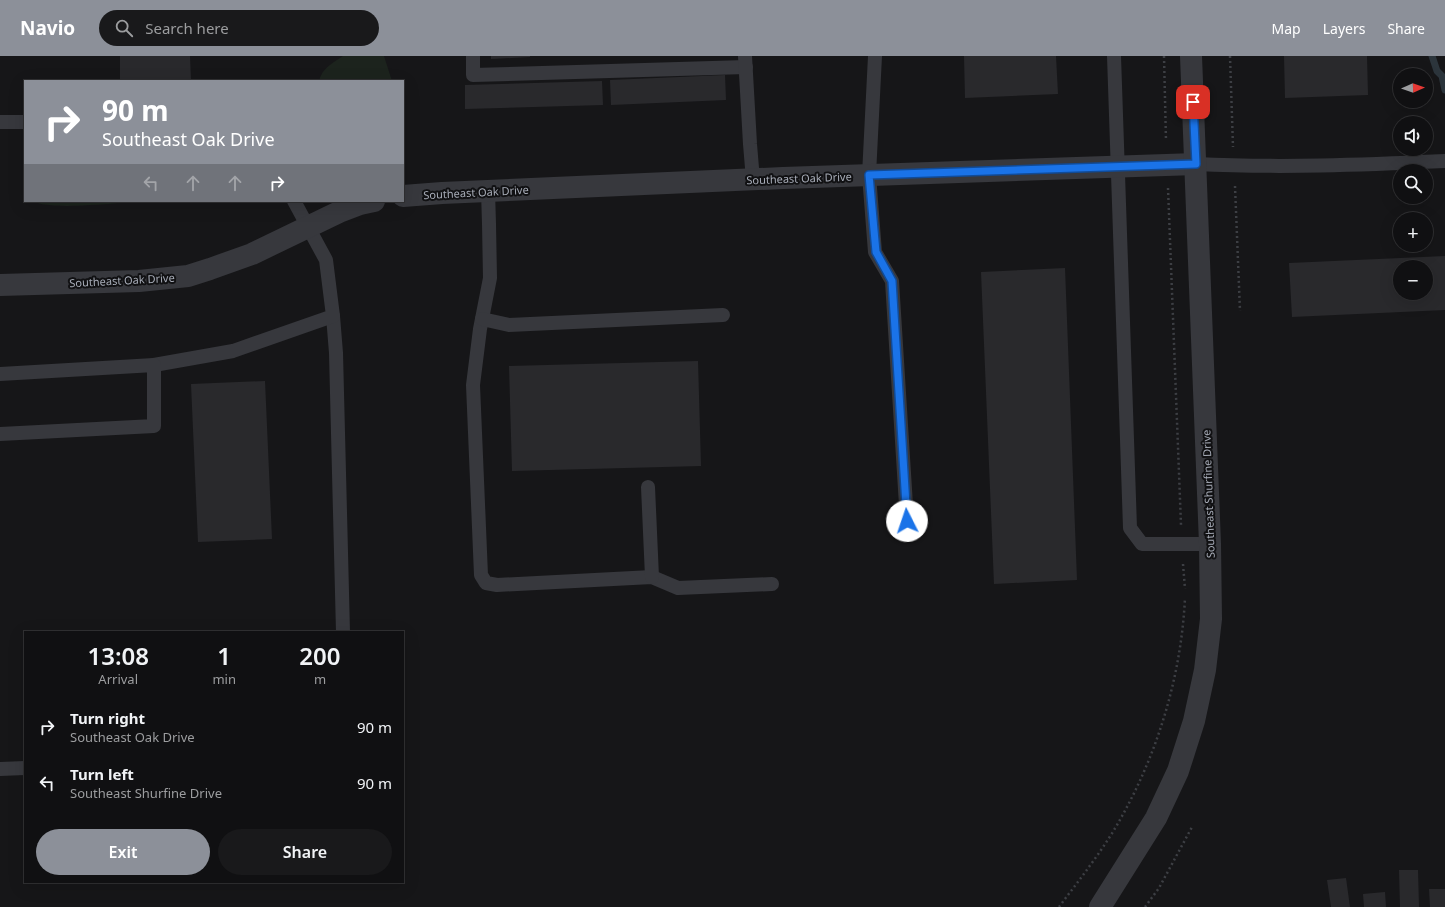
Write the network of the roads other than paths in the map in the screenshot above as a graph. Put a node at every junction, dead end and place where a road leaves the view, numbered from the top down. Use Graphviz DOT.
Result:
graph roads {
  1 [pos="473,56"];
  2 [pos="875,56"];
  3 [pos="1114,56"];
  4 [pos="1191,56"];
  5 [pos="746,61"];
  6 [pos="0,122"];
  7 [pos="24,122"];
  8 [pos="1445,161"];
  9 [pos="1196,164"];
  10 [pos="1118,167"];
  11 [pos="869,175"];
  12 [pos="753,180"];
  13 [pos="488,191"];
  14 [pos="404,196"];
  15 [pos="295,202"];
  16 [pos="369,202"];
  17 [pos="308,226"];
  18 [pos="0,285"];
  19 [pos="723,315"];
  20 [pos="333,316"];
  21 [pos="482,319"];
  22 [pos="154,365"];
  23 [pos="0,374"];
  24 [pos="0,434"];
  25 [pos="648,487"];
  26 [pos="907,521"];
  27 [pos="1210,544"];
  28 [pos="652,577"];
  29 [pos="772,584"];
  30 [pos="343,631"];
  31 [pos="24,768"];
  32 [pos="0,769"];
  33 [pos="1100,907"];
  1 -- 5 [label="lane"];
  2 -- 11 [label="lane"];
  3 -- 10 [label="lane"];
  4 -- 9 [label="street, Southeast Shurfine Drive"];
  5 -- 12 [label="lane"];
  6 -- 7 [label="lane"];
  8 -- 9 [label="lane"];
  9 -- 10 [label="street, Southeast Oak Drive"];
  9 -- 27 [label="street, Southeast Shurfine Drive"];
  10 -- 11 [label="street, Southeast Oak Drive"];
  10 -- 27 [label="lane"];
  11 -- 12 [label="street, Southeast Oak Drive"];
  11 -- 26 [label="lane"];
  12 -- 13 [label="street, Southeast Oak Drive"];
  13 -- 14 [label="street, Southeast Oak Drive"];
  13 -- 21 [label="lane"];
  15 -- 17 [label="lane"];
  16 -- 17 [label="street, Southeast Oak Drive"];
  17 -- 18 [label="street, Southeast Oak Drive"];
  17 -- 20 [label="lane"];
  19 -- 21 [label="lane"];
  20 -- 22 [label="lane"];
  20 -- 30 [label="lane"];
  21 -- 28 [label="lane"];
  22 -- 23 [label="lane"];
  22 -- 24 [label="lane"];
  25 -- 28 [label="lane"];
  27 -- 33 [label="street, Southeast Shurfine Drive"];
  28 -- 29 [label="lane"];
  31 -- 32 [label="lane"];
}
